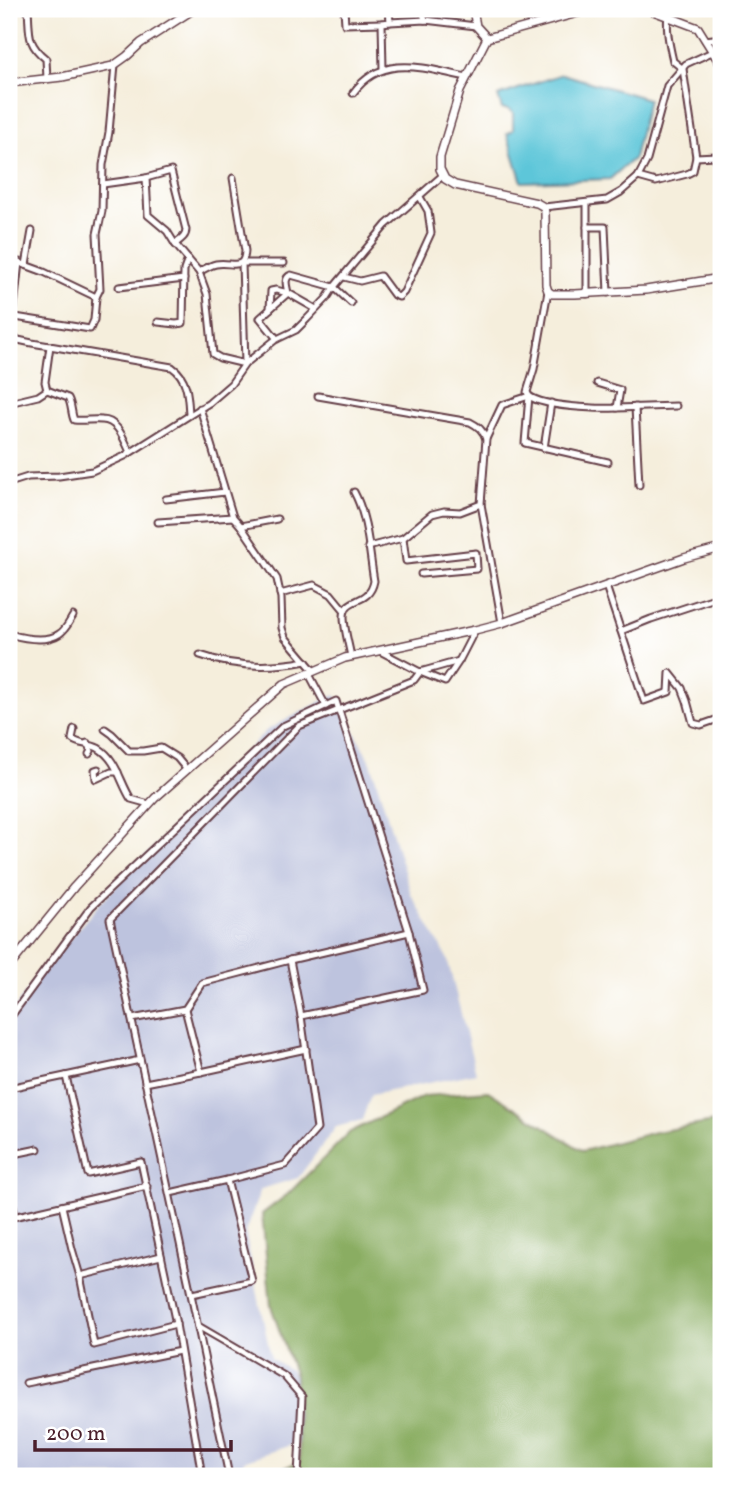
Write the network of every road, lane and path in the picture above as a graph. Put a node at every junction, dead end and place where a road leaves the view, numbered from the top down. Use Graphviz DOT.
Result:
graph roads {
  1 [pos="28,9"];
  2 [pos="176,9"];
  3 [pos="194,9"];
  4 [pos="344,9"];
  5 [pos="389,9"];
  6 [pos="422,9"];
  7 [pos="472,9"];
  8 [pos="592,9"];
  9 [pos="648,9"];
  10 [pos="668,12"];
  11 [pos="183,16"];
  12 [pos="425,20"];
  13 [pos="390,22"];
  14 [pos="382,23"];
  15 [pos="476,26"];
  16 [pos="487,38"];
  17 [pos="721,38"];
  18 [pos="705,40"];
  19 [pos="712,52"];
  20 [pos="116,65"];
  21 [pos="721,65"];
  22 [pos="383,69"];
  23 [pos="683,69"];
  24 [pos="467,77"];
  25 [pos="47,79"];
  26 [pos="9,83"];
  27 [pos="353,93"];
  28 [pos="696,156"];
  29 [pos="442,176"];
  30 [pos="638,177"];
  31 [pos="146,178"];
  32 [pos="233,178"];
  33 [pos="103,184"];
  34 [pos="420,197"];
  35 [pos="721,197"];
  36 [pos="587,203"];
  37 [pos="544,208"];
  38 [pos="587,226"];
  39 [pos="32,231"];
  40 [pos="175,244"];
  41 [pos="9,259"];
  42 [pos="188,259"];
  43 [pos="19,262"];
  44 [pos="242,262"];
  45 [pos="284,263"];
  46 [pos="26,265"];
  47 [pos="199,272"];
  48 [pos="344,277"];
  49 [pos="721,278"];
  50 [pos="184,279"];
  51 [pos="119,287"];
  52 [pos="334,287"];
  53 [pos="548,291"];
  54 [pos="288,293"];
  55 [pos="608,293"];
  56 [pos="587,294"];
  57 [pos="96,297"];
  58 [pos="351,303"];
  59 [pos="270,309"];
  60 [pos="316,309"];
  61 [pos="11,316"];
  62 [pos="158,322"];
  63 [pos="9,338"];
  64 [pos="277,339"];
  65 [pos="50,346"];
  66 [pos="245,364"];
  67 [pos="597,383"];
  68 [pos="47,390"];
  69 [pos="318,396"];
  70 [pos="530,397"];
  71 [pos="9,403"];
  72 [pos="551,403"];
  73 [pos="676,406"];
  74 [pos="635,407"];
  75 [pos="200,408"];
  76 [pos="617,408"];
  77 [pos="189,415"];
  78 [pos="486,439"];
  79 [pos="544,448"];
  80 [pos="130,452"];
  81 [pos="608,462"];
  82 [pos="9,483"];
  83 [pos="639,485"];
  84 [pos="225,492"];
  85 [pos="355,492"];
  86 [pos="166,499"];
  87 [pos="481,504"];
  88 [pos="233,517"];
  89 [pos="276,519"];
  90 [pos="158,522"];
  91 [pos="241,526"];
  92 [pos="403,538"];
  93 [pos="368,547"];
  94 [pos="721,548"];
  95 [pos="489,552"];
  96 [pos="475,553"];
  97 [pos="421,574"];
  98 [pos="606,586"];
  99 [pos="280,594"];
  100 [pos="721,596"];
  101 [pos="345,611"];
  102 [pos="73,616"];
  103 [pos="502,623"];
  104 [pos="475,630"];
  105 [pos="621,631"];
  106 [pos="9,634"];
  107 [pos="380,650"];
  108 [pos="200,655"];
  109 [pos="351,657"];
  110 [pos="306,661"];
  111 [pos="459,661"];
  112 [pos="312,672"];
  113 [pos="420,672"];
  114 [pos="326,706"];
  115 [pos="339,710"];
  116 [pos="721,718"];
  117 [pos="74,729"];
  118 [pos="105,729"];
  119 [pos="87,743"];
  120 [pos="89,754"];
  121 [pos="98,769"];
  122 [pos="187,769"];
  123 [pos="118,772"];
  124 [pos="149,804"];
  125 [pos="409,932"];
  126 [pos="290,960"];
  127 [pos="9,968"];
  128 [pos="185,1009"];
  129 [pos="301,1016"];
  130 [pos="9,1019"];
  131 [pos="132,1019"];
  132 [pos="306,1049"];
  133 [pos="140,1060"];
  134 [pos="201,1072"];
  135 [pos="66,1076"];
  136 [pos="145,1083"];
  137 [pos="9,1088"];
  138 [pos="38,1149"];
  139 [pos="9,1155"];
  140 [pos="227,1180"];
  141 [pos="146,1186"];
  142 [pos="9,1187"];
  143 [pos="170,1193"];
  144 [pos="62,1206"];
  145 [pos="12,1217"];
  146 [pos="161,1256"];
  147 [pos="80,1276"];
  148 [pos="192,1294"];
  149 [pos="176,1324"];
  150 [pos="198,1326"];
  151 [pos="180,1352"];
  152 [pos="26,1383"];
  153 [pos="9,1460"];
  154 [pos="12,1476"];
  155 [pos="202,1476"];
  156 [pos="229,1476"];
  157 [pos="298,1476"];
  1 -- 25 [label="street"];
  2 -- 11 [label="street"];
  3 -- 11 [label="street"];
  4 -- 14 [label="street"];
  5 -- 13 [label="street"];
  6 -- 12 [label="street"];
  7 -- 15 [label="street"];
  8 -- 16 [label="street"];
  9 -- 10 [label="street"];
  10 -- 18 [label="street"];
  10 -- 23 [label="street"];
  11 -- 20 [label="street"];
  12 -- 13 [label="street"];
  12 -- 15 [label="street"];
  13 -- 14 [label="street"];
  14 -- 22 [label="street"];
  15 -- 16 [label="street"];
  16 -- 24 [label="street"];
  17 -- 18 [label="street"];
  18 -- 19 [label="street"];
  19 -- 21 [label="street"];
  19 -- 23 [label="street"];
  20 -- 25 [label="street"];
  20 -- 33 [label="street"];
  22 -- 24 [label="street"];
  22 -- 27 [label="street"];
  23 -- 28 [label="street"];
  23 -- 30 [label="street"];
  24 -- 29 [label="street"];
  25 -- 26 [label="street"];
  28 -- 30 [label="street"];
  28 -- 35 [label="street"];
  29 -- 34 [label="street"];
  29 -- 37 [label="street"];
  30 -- 36 [label="street"];
  31 -- 33 [label="street"];
  31 -- 40 [label="street"];
  31 -- 40 [label="street"];
  32 -- 44 [label="street"];
  33 -- 57 [label="street"];
  34 -- 48 [label="street"];
  34 -- 48 [label="street"];
  36 -- 37 [label="street"];
  36 -- 38 [label="street"];
  37 -- 53 [label="street"];
  38 -- 55 [label="street"];
  38 -- 56 [label="street"];
  39 -- 46 [label="street"];
  40 -- 42 [label="street"];
  41 -- 43 [label="street"];
  42 -- 47 [label="street"];
  42 -- 50 [label="street"];
  43 -- 46 [label="street"];
  43 -- 61 [label="street"];
  44 -- 45 [label="street"];
  44 -- 47 [label="street"];
  44 -- 66 [label="street"];
  46 -- 57 [label="street"];
  47 -- 66 [label="street"];
  48 -- 52 [label="street"];
  49 -- 55 [label="street"];
  50 -- 51 [label="street"];
  50 -- 62 [label="street"];
  52 -- 54 [label="street"];
  52 -- 58 [label="street"];
  52 -- 60 [label="street"];
  53 -- 56 [label="street"];
  53 -- 70 [label="street"];
  54 -- 59 [label="street"];
  54 -- 59 [label="street"];
  54 -- 60 [label="street"];
  55 -- 56 [label="street"];
  57 -- 61 [label="street"];
  59 -- 64 [label="street"];
  60 -- 64 [label="street"];
  63 -- 65 [label="street"];
  64 -- 66 [label="street"];
  65 -- 68 [label="street"];
  65 -- 77 [label="street"];
  66 -- 75 [label="street"];
  67 -- 76 [label="street"];
  68 -- 71 [label="street"];
  68 -- 80 [label="street"];
  69 -- 78 [label="street"];
  70 -- 72 [label="street"];
  70 -- 78 [label="street"];
  70 -- 79 [label="street"];
  72 -- 76 [label="street"];
  72 -- 79 [label="street"];
  73 -- 74 [label="street"];
  74 -- 76 [label="street"];
  74 -- 83 [label="street"];
  75 -- 77 [label="street"];
  75 -- 84 [label="street"];
  77 -- 80 [label="street"];
  78 -- 87 [label="street"];
  79 -- 81 [label="street"];
  80 -- 82 [label="street"];
  84 -- 86 [label="street"];
  84 -- 88 [label="street"];
  85 -- 93 [label="street"];
  87 -- 92 [label="street"];
  87 -- 95 [label="street"];
  88 -- 90 [label="street"];
  88 -- 91 [label="street"];
  89 -- 91 [label="street"];
  91 -- 99 [label="street"];
  92 -- 93 [label="street"];
  92 -- 96 [label="street"];
  93 -- 101 [label="street"];
  94 -- 98 [label="street"];
  95 -- 96 [label="street"];
  95 -- 103 [label="street"];
  96 -- 97 [label="street"];
  98 -- 103 [label="street"];
  98 -- 105 [label="street"];
  99 -- 101 [label="street"];
  99 -- 110 [label="street"];
  100 -- 105 [label="street"];
  101 -- 109 [label="street"];
  102 -- 106 [label="street"];
  103 -- 104 [label="street"];
  104 -- 107 [label="street"];
  104 -- 111 [label="street"];
  105 -- 116 [label="street"];
  107 -- 109 [label="street"];
  107 -- 113 [label="street"];
  108 -- 110 [label="street"];
  109 -- 112 [label="street"];
  110 -- 112 [label="street"];
  111 -- 113 [label="street"];
  111 -- 113 [label="street"];
  112 -- 114 [label="street"];
  112 -- 122 [label="street"];
  113 -- 115 [label="street"];
  114 -- 115 [label="street"];
  114 -- 130 [label="street"];
  115 -- 125 [label="street"];
  115 -- 131 [label="street"];
  117 -- 119 [label="street"];
  118 -- 122 [label="street"];
  119 -- 120 [label="street"];
  119 -- 123 [label="street"];
  121 -- 123 [label="street"];
  122 -- 124 [label="street"];
  123 -- 124 [label="street"];
  124 -- 127 [label="street"];
  125 -- 126 [label="street"];
  125 -- 129 [label="street"];
  126 -- 128 [label="street"];
  126 -- 129 [label="street"];
  128 -- 131 [label="street"];
  128 -- 134 [label="street"];
  129 -- 132 [label="street"];
  131 -- 133 [label="street"];
  132 -- 134 [label="street"];
  132 -- 140 [label="street"];
  133 -- 135 [label="street"];
  133 -- 136 [label="street"];
  134 -- 136 [label="street"];
  135 -- 137 [label="street"];
  135 -- 141 [label="street"];
  136 -- 143 [label="street"];
  138 -- 139 [label="street"];
  140 -- 143 [label="street"];
  140 -- 148 [label="street"];
  141 -- 144 [label="street"];
  141 -- 146 [label="street"];
  142 -- 145 [label="street"];
  143 -- 148 [label="street"];
  144 -- 145 [label="street"];
  144 -- 147 [label="street"];
  146 -- 147 [label="street"];
  146 -- 149 [label="street"];
  147 -- 149 [label="street"];
  148 -- 150 [label="street"];
  149 -- 151 [label="street"];
  150 -- 156 [label="street"];
  150 -- 157 [label="street"];
  151 -- 152 [label="street"];
  151 -- 155 [label="street"];
  153 -- 154 [label="street"];
}
